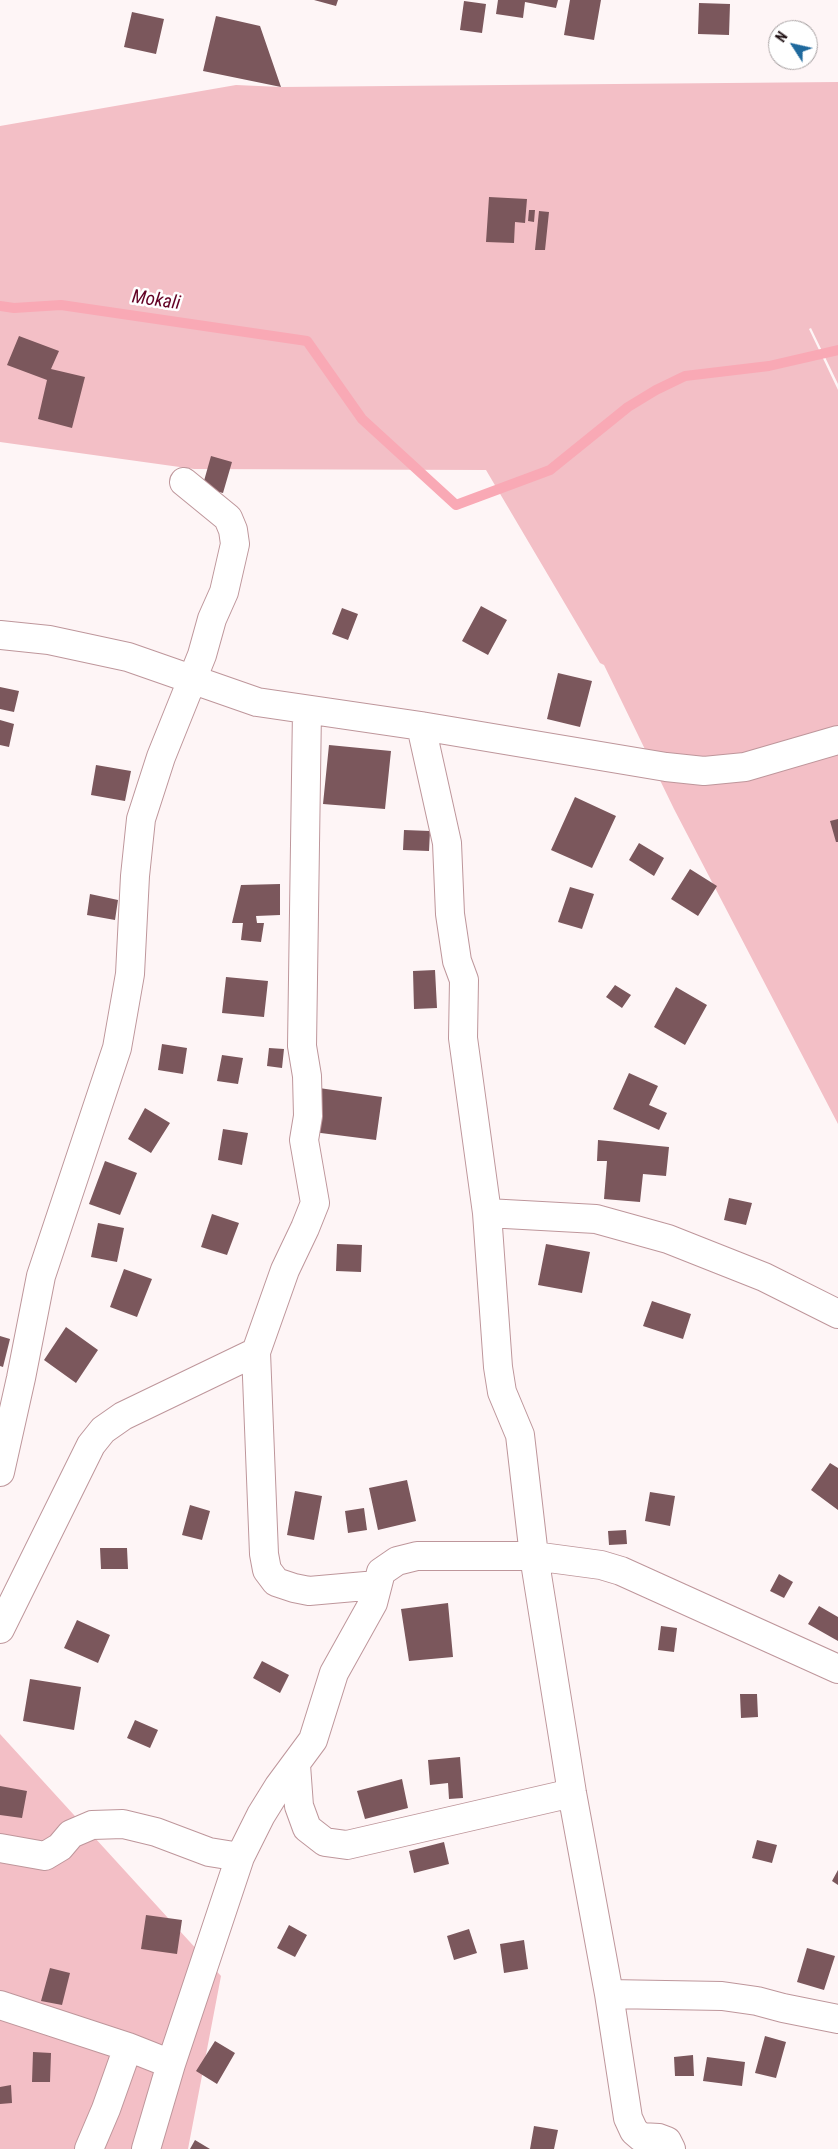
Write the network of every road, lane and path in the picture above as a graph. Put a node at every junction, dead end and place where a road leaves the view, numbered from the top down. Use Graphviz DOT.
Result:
graph roads {
  1 [pos="184,482"];
  2 [pos="0,635"];
  3 [pos="193,678"];
  4 [pos="307,710"];
  5 [pos="420,726"];
  6 [pos="838,740"];
  7 [pos="487,1213"];
  8 [pos="838,1314"];
  9 [pos="256,1352"];
  10 [pos="0,1472"];
  11 [pos="534,1556"];
  12 [pos="377,1585"];
  13 [pos="0,1629"];
  14 [pos="838,1669"];
  15 [pos="296,1765"];
  16 [pos="572,1793"];
  17 [pos="0,1848"];
  18 [pos="240,1857"];
  19 [pos="608,1994"];
  20 [pos="0,2005"];
  21 [pos="838,2019"];
  22 [pos="128,2047"];
  23 [pos="171,2064"];
  24 [pos="89,2149"];
  25 [pos="146,2149"];
  26 [pos="671,2149"];
  1 -- 3 [label="street"];
  2 -- 3 [label="street"];
  3 -- 4 [label="street"];
  3 -- 10 [label="street"];
  4 -- 5 [label="street"];
  4 -- 9 [label="street"];
  5 -- 6 [label="street"];
  5 -- 7 [label="street"];
  7 -- 8 [label="street"];
  7 -- 11 [label="street"];
  9 -- 12 [label="street"];
  9 -- 13 [label="street"];
  11 -- 12 [label="street"];
  11 -- 14 [label="street"];
  11 -- 16 [label="street"];
  12 -- 15 [label="street"];
  15 -- 16 [label="street"];
  15 -- 18 [label="street"];
  16 -- 19 [label="street"];
  17 -- 18 [label="street"];
  18 -- 23 [label="street"];
  19 -- 21 [label="street"];
  19 -- 26 [label="street"];
  20 -- 22 [label="street"];
  22 -- 23 [label="street"];
  22 -- 24 [label="street"];
  23 -- 25 [label="street"];
}
